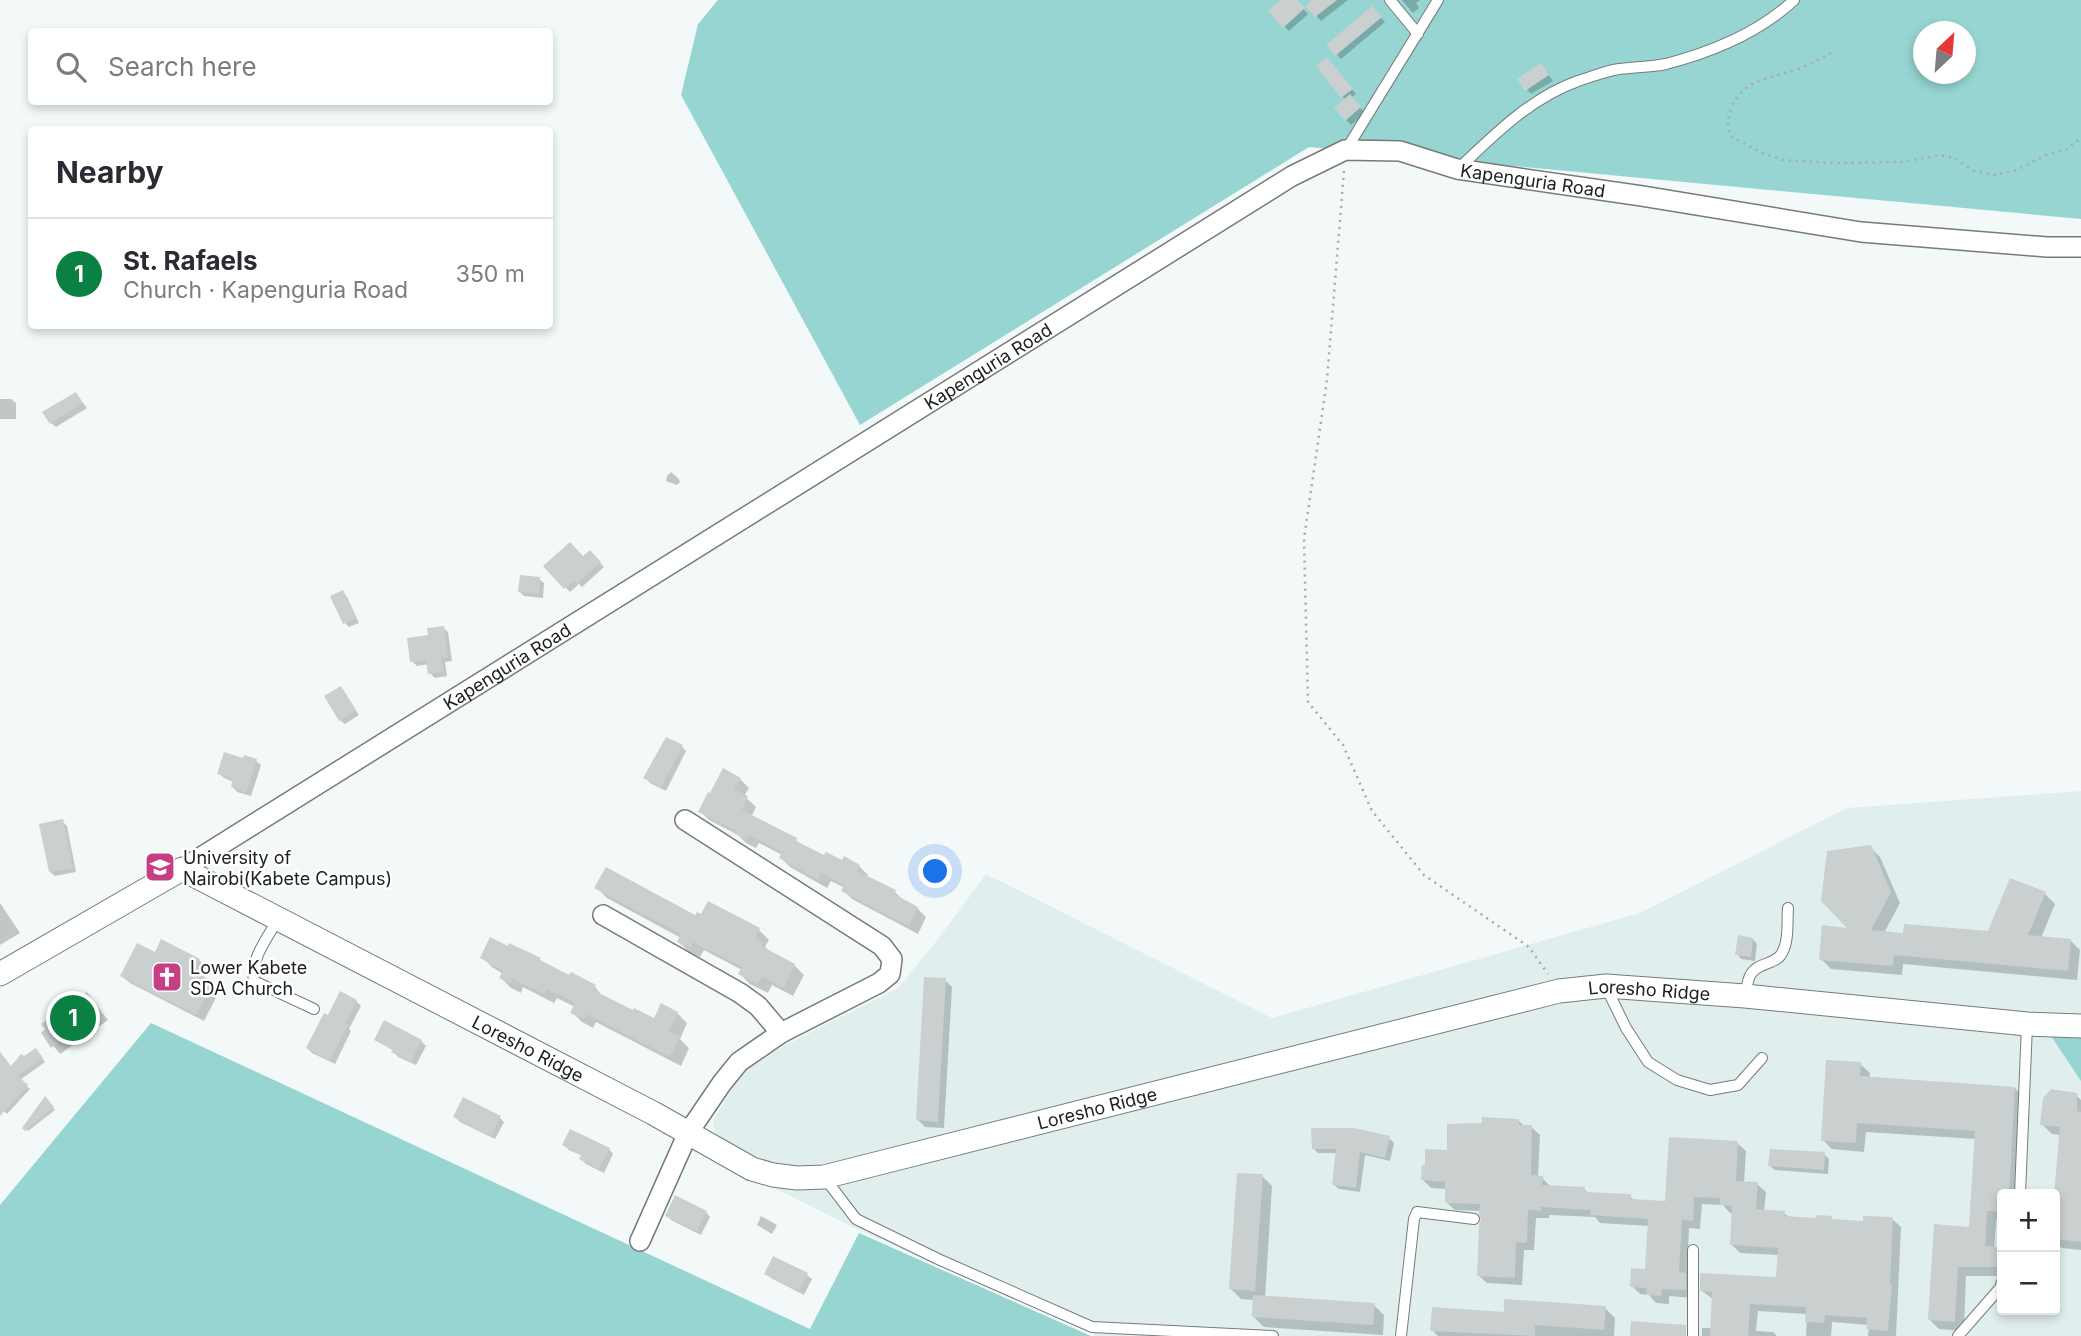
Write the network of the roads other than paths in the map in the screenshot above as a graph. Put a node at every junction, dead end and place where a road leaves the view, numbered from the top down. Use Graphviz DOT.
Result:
graph roads {
  1 [pos="1390,0"];
  2 [pos="1438,0"];
  3 [pos="1794,0"];
  4 [pos="1418,34"];
  5 [pos="1345,150"];
  6 [pos="1457,169"];
  7 [pos="2081,247"];
  8 [pos="685,820"];
  9 [pos="182,869"];
  10 [pos="1788,908"];
  11 [pos="603,915"];
  12 [pos="278,919"];
  13 [pos="0,974"];
  14 [pos="1606,986"];
  15 [pos="1745,996"];
  16 [pos="314,1009"];
  17 [pos="2027,1024"];
  18 [pos="2081,1026"];
  19 [pos="781,1033"];
  20 [pos="1762,1058"];
  21 [pos="688,1133"];
  22 [pos="824,1177"];
  23 [pos="2020,1189"];
  24 [pos="1474,1219"];
  25 [pos="640,1241"];
  26 [pos="1693,1250"];
  27 [pos="1997,1291"];
  28 [pos="1273,1336"];
  29 [pos="1401,1336"];
  30 [pos="1693,1336"];
  31 [pos="1958,1336"];
  1 -- 4 [label="lane"];
  2 -- 4 [label="lane"];
  3 -- 6 [label="lane"];
  4 -- 5 [label="lane"];
  5 -- 6 [label="street, Kapenguria Road"];
  5 -- 9 [label="street, Kapenguria Road"];
  6 -- 7 [label="street, Kapenguria Road"];
  8 -- 19 [label="street"];
  9 -- 12 [label="street, Loresho Ridge"];
  9 -- 13 [label="street, Kapenguria Road"];
  10 -- 15 [label="lane"];
  11 -- 19 [label="street"];
  12 -- 16 [label="lane"];
  12 -- 21 [label="street, Loresho Ridge"];
  14 -- 15 [label="street, Loresho Ridge"];
  14 -- 20 [label="lane"];
  14 -- 22 [label="street, Loresho Ridge"];
  15 -- 17 [label="street, Loresho Ridge"];
  17 -- 18 [label="street, Loresho Ridge"];
  17 -- 23 [label="lane"];
  19 -- 21 [label="street"];
  21 -- 22 [label="street, Loresho Ridge"];
  21 -- 25 [label="street"];
  22 -- 28 [label="lane"];
  24 -- 29 [label="lane"];
  26 -- 30 [label="lane"];
  27 -- 31 [label="lane"];
}
